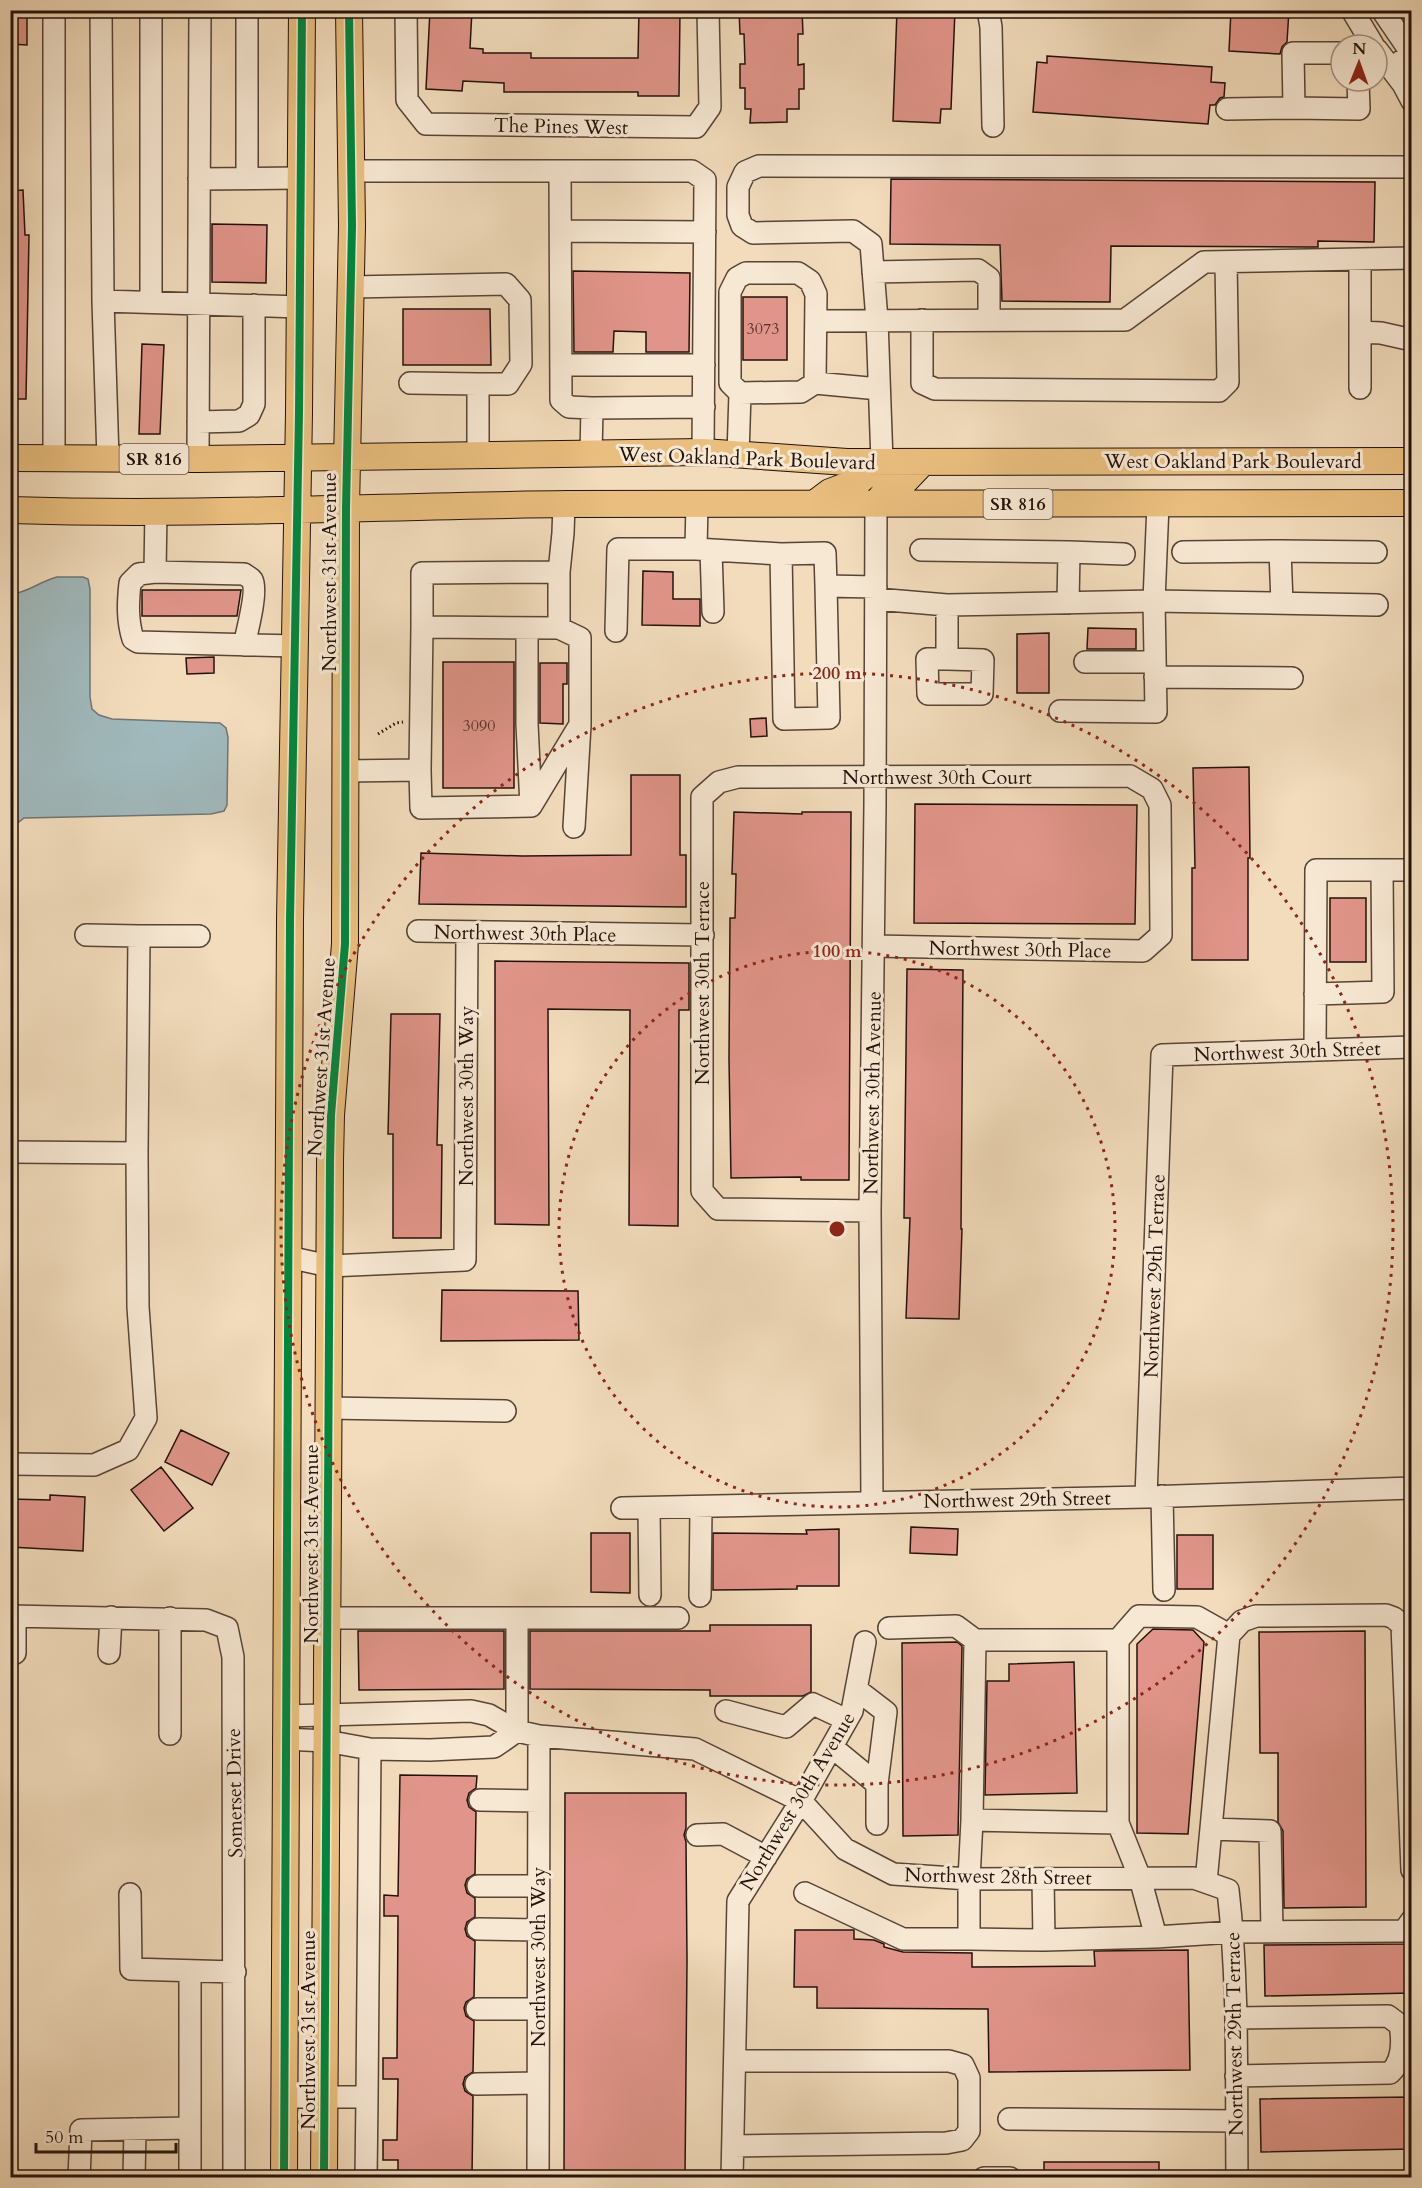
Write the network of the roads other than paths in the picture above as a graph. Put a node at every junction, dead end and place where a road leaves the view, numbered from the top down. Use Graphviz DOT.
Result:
graph roads {
  1 [pos="54,10"];
  2 [pos="101,10"];
  3 [pos="151,10"];
  4 [pos="200,10"];
  5 [pos="247,10"];
  6 [pos="302,10"];
  7 [pos="349,10"];
  8 [pos="406,10"];
  9 [pos="708,10"];
  10 [pos="988,10"];
  11 [pos="1352,10"];
  12 [pos="1382,10"];
  13 [pos="1365,33"];
  14 [pos="1329,53"];
  15 [pos="1412,54"];
  16 [pos="1389,66"];
  17 [pos="1391,68"];
  18 [pos="1358,93"];
  19 [pos="1412,101"];
  20 [pos="1294,108"];
  21 [pos="1227,109"];
  22 [pos="993,126"];
  23 [pos="1412,167"];
  24 [pos="352,171"];
  25 [pos="560,171"];
  26 [pos="248,178"];
  27 [pos="300,178"];
  28 [pos="199,179"];
  29 [pos="561,231"];
  30 [pos="705,232"];
  31 [pos="1412,258"];
  32 [pos="1360,260"];
  33 [pos="1226,262"];
  34 [pos="873,272"];
  35 [pos="351,287"];
  36 [pos="103,301"];
  37 [pos="151,302"];
  38 [pos="199,304"];
  39 [pos="254,306"];
  40 [pos="300,307"];
  41 [pos="877,320"];
  42 [pos="922,320"];
  43 [pos="989,320"];
  44 [pos="816,321"];
  45 [pos="1360,332"];
  46 [pos="1412,340"];
  47 [pos="561,365"];
  48 [pos="704,365"];
  49 [pos="410,383"];
  50 [pos="815,383"];
  51 [pos="478,384"];
  52 [pos="1360,388"];
  53 [pos="879,389"];
  54 [pos="740,393"];
  55 [pos="704,407"];
  56 [pos="592,408"];
  57 [pos="198,422"];
  58 [pos="703,452"];
  59 [pos="478,454"];
  60 [pos="591,454"];
  61 [pos="738,455"];
  62 [pos="298,457"];
  63 [pos="347,457"];
  64 [pos="10,458"];
  65 [pos="54,459"];
  66 [pos="108,459"];
  67 [pos="198,459"];
  68 [pos="1412,461"];
  69 [pos="882,462"];
  70 [pos="923,462"];
  71 [pos="1412,502"];
  72 [pos="697,503"];
  73 [pos="564,504"];
  74 [pos="816,504"];
  75 [pos="876,504"];
  76 [pos="1158,504"];
  77 [pos="346,508"];
  78 [pos="10,510"];
  79 [pos="156,510"];
  80 [pos="296,510"];
  81 [pos="703,549"];
  82 [pos="921,550"];
  83 [pos="1281,551"];
  84 [pos="1069,552"];
  85 [pos="1183,552"];
  86 [pos="1376,552"];
  87 [pos="781,554"];
  88 [pos="1124,554"];
  89 [pos="155,572"];
  90 [pos="559,572"];
  91 [pos="826,586"];
  92 [pos="876,593"];
  93 [pos="1154,601"];
  94 [pos="1068,603"];
  95 [pos="1282,603"];
  96 [pos="947,605"];
  97 [pos="1377,605"];
  98 [pos="713,612"];
  99 [pos="422,627"];
  100 [pos="527,628"];
  101 [pos="560,628"];
  102 [pos="616,631"];
  103 [pos="244,645"];
  104 [pos="295,646"];
  105 [pos="947,659"];
  106 [pos="1085,662"];
  107 [pos="1155,670"];
  108 [pos="1292,678"];
  109 [pos="1060,711"];
  110 [pos="580,725"];
  111 [pos="420,770"];
  112 [pos="345,771"];
  113 [pos="875,778"];
  114 [pos="719,782"];
  115 [pos="531,806"];
  116 [pos="574,827"];
  117 [pos="1382,870"];
  118 [pos="1412,870"];
  119 [pos="418,931"];
  120 [pos="467,932"];
  121 [pos="86,935"];
  122 [pos="703,935"];
  123 [pos="1161,935"];
  124 [pos="139,936"];
  125 [pos="199,936"];
  126 [pos="874,946"];
  127 [pos="1315,994"];
  128 [pos="1412,1047"];
  129 [pos="1315,1050"];
  130 [pos="1162,1055"];
  131 [pos="10,1152"];
  132 [pos="137,1153"];
  133 [pos="870,1212"];
  134 [pos="288,1257"];
  135 [pos="329,1266"];
  136 [pos="328,1408"];
  137 [pos="505,1411"];
  138 [pos="10,1464"];
  139 [pos="1412,1488"];
  140 [pos="1154,1496"];
  141 [pos="872,1502"];
  142 [pos="701,1507"];
  143 [pos="622,1508"];
  144 [pos="650,1508"];
  145 [pos="1164,1590"];
  146 [pos="650,1595"];
  147 [pos="700,1596"];
  148 [pos="13,1616"];
  149 [pos="111,1617"];
  150 [pos="170,1618"];
  151 [pos="327,1618"];
  152 [pos="517,1618"];
  153 [pos="678,1618"];
  154 [pos="889,1628"];
  155 [pos="1229,1635"];
  156 [pos="975,1640"];
  157 [pos="1118,1640"];
  158 [pos="866,1642"];
  159 [pos="15,1653"];
  160 [pos="109,1653"];
  161 [pos="856,1689"];
  162 [pos="726,1711"];
  163 [pos="847,1720"];
  164 [pos="285,1728"];
  165 [pos="326,1729"];
  166 [pos="517,1731"];
  167 [pos="170,1734"];
  168 [pos="539,1736"];
  169 [pos="832,1747"];
  170 [pos="370,1749"];
  171 [pos="877,1784"];
  172 [pos="480,1800"];
  173 [pos="538,1801"];
  174 [pos="801,1801"];
  175 [pos="972,1820"];
  176 [pos="1118,1823"];
  177 [pos="877,1824"];
  178 [pos="1211,1829"];
  179 [pos="697,1835"];
  180 [pos="766,1857"];
  181 [pos="1412,1870"];
  182 [pos="1140,1878"];
  183 [pos="1043,1879"];
  184 [pos="969,1880"];
  185 [pos="1200,1880"];
  186 [pos="478,1886"];
  187 [pos="538,1886"];
  188 [pos="805,1893"];
  189 [pos="130,1894"];
  190 [pos="1412,1920"];
  191 [pos="478,1929"];
  192 [pos="538,1930"];
  193 [pos="1272,1931"];
  194 [pos="1233,1932"];
  195 [pos="1156,1937"];
  196 [pos="969,1939"];
  197 [pos="1044,1940"];
  198 [pos="190,1971"];
  199 [pos="235,1972"];
  200 [pos="477,2009"];
  201 [pos="538,2009"];
  202 [pos="1236,2018"];
  203 [pos="735,2061"];
  204 [pos="1236,2076"];
  205 [pos="538,2083"];
  206 [pos="476,2084"];
  207 [pos="284,2097"];
  208 [pos="367,2097"];
  209 [pos="324,2098"];
  210 [pos="1009,2119"];
  211 [pos="1236,2121"];
  212 [pos="190,2128"];
  213 [pos="135,2129"];
  214 [pos="733,2146"];
  215 [pos="79,2178"];
  216 [pos="134,2178"];
  217 [pos="190,2178"];
  218 [pos="234,2178"];
  219 [pos="284,2178"];
  220 [pos="324,2178"];
  221 [pos="366,2178"];
  222 [pos="538,2178"];
  223 [pos="732,2178"];
  224 [pos="984,2178"];
  225 [pos="1010,2178"];
  226 [pos="1237,2178"];
  1 -- 65 [label="street"];
  2 -- 36 [label="street"];
  3 -- 37 [label="street"];
  4 -- 28 [label="street"];
  5 -- 26 [label="street"];
  6 -- 27 [label="main road, Northwest 31st Avenue"];
  7 -- 24 [label="main road, Northwest 31st Avenue"];
  8 -- 9 [label="street, The Pines West"];
  10 -- 22 [label="street"];
  11 -- 13 [label="street"];
  12 -- 15 [label="street"];
  14 -- 20 [label="street"];
  15 -- 17 [label="street"];
  16 -- 17 [label="street"];
  17 -- 19 [label="street"];
  18 -- 20 [label="street"];
  20 -- 21 [label="street"];
  23 -- 34 [label="street"];
  24 -- 25 [label="street"];
  24 -- 35 [label="main road, Northwest 31st Avenue"];
  25 -- 29 [label="street"];
  25 -- 30 [label="street"];
  26 -- 27 [label="street"];
  26 -- 28 [label="street"];
  27 -- 40 [label="main road, Northwest 31st Avenue"];
  28 -- 38 [label="street"];
  29 -- 30 [label="street"];
  29 -- 47 [label="street"];
  30 -- 48 [label="street"];
  31 -- 32 [label="street"];
  32 -- 33 [label="street"];
  32 -- 45 [label="street"];
  33 -- 42 [label="street"];
  33 -- 43 [label="street"];
  34 -- 41 [label="street"];
  34 -- 43 [label="street"];
  35 -- 51 [label="street"];
  35 -- 63 [label="main road, Northwest 31st Avenue"];
  36 -- 37 [label="street"];
  36 -- 66 [label="street"];
  37 -- 38 [label="street"];
  38 -- 39 [label="street"];
  38 -- 57 [label="street"];
  39 -- 40 [label="street"];
  39 -- 57 [label="street"];
  40 -- 62 [label="main road, Northwest 31st Avenue"];
  41 -- 42 [label="street"];
  41 -- 44 [label="street"];
  41 -- 53 [label="street"];
  42 -- 43 [label="street"];
  44 -- 50 [label="street"];
  44 -- 54 [label="street"];
  45 -- 46 [label="street"];
  45 -- 52 [label="street"];
  47 -- 48 [label="street"];
  47 -- 56 [label="street"];
  48 -- 55 [label="street"];
  49 -- 51 [label="street"];
  50 -- 53 [label="street"];
  50 -- 54 [label="street"];
  51 -- 59 [label="street"];
  53 -- 69 [label="street"];
  54 -- 61 [label="street"];
  55 -- 56 [label="street"];
  55 -- 58 [label="street"];
  56 -- 60 [label="street"];
  57 -- 67 [label="street"];
  58 -- 60 [label="main road, West Oakland Park Boulevard / SR 816"];
  58 -- 61 [label="main road, West Oakland Park Boulevard / SR 816"];
  59 -- 60 [label="main road, West Oakland Park Boulevard / SR 816"];
  59 -- 63 [label="main road, West Oakland Park Boulevard / SR 816"];
  61 -- 69 [label="main road, West Oakland Park Boulevard / SR 816"];
  62 -- 63 [label="main road, West Oakland Park Boulevard / SR 816"];
  62 -- 67 [label="main road, West Oakland Park Boulevard / SR 816"];
  62 -- 80 [label="main road, Northwest 31st Avenue"];
  63 -- 77 [label="main road, Northwest 31st Avenue"];
  64 -- 65 [label="main road, West Oakland Park Boulevard / SR 816"];
  65 -- 66 [label="main road, West Oakland Park Boulevard / SR 816"];
  66 -- 67 [label="main road, West Oakland Park Boulevard / SR 816"];
  68 -- 70 [label="main road, West Oakland Park Boulevard / SR 816"];
  69 -- 70 [label="main road, West Oakland Park Boulevard / SR 816"];
  69 -- 74 [label="main road"];
  70 -- 75 [label="main road"];
  71 -- 76 [label="main road, West Oakland Park Boulevard / SR 816"];
  72 -- 73 [label="main road, West Oakland Park Boulevard / SR 816"];
  72 -- 74 [label="main road, West Oakland Park Boulevard / SR 816"];
  72 -- 81 [label="street"];
  73 -- 77 [label="main road, West Oakland Park Boulevard / SR 816"];
  73 -- 90 [label="street"];
  74 -- 75 [label="main road, West Oakland Park Boulevard / SR 816"];
  75 -- 76 [label="main road, West Oakland Park Boulevard / SR 816"];
  75 -- 92 [label="street, Northwest 30th Avenue"];
  76 -- 93 [label="street"];
  77 -- 80 [label="main road, West Oakland Park Boulevard / SR 816"];
  77 -- 112 [label="main road, Northwest 31st Avenue"];
  78 -- 79 [label="main road, West Oakland Park Boulevard / SR 816"];
  79 -- 80 [label="main road, West Oakland Park Boulevard / SR 816"];
  79 -- 89 [label="street"];
  80 -- 104 [label="main road, Northwest 31st Avenue"];
  81 -- 87 [label="street"];
  81 -- 98 [label="street"];
  81 -- 102 [label="street"];
  82 -- 84 [label="street"];
  83 -- 85 [label="street"];
  83 -- 86 [label="street"];
  83 -- 95 [label="street"];
  84 -- 88 [label="street"];
  84 -- 94 [label="street"];
  87 -- 91 [label="street"];
  87 -- 91 [label="street"];
  89 -- 103 [label="street"];
  89 -- 103 [label="street"];
  90 -- 99 [label="street"];
  90 -- 101 [label="street"];
  91 -- 92 [label="street"];
  92 -- 96 [label="street"];
  92 -- 113 [label="street, Northwest 30th Avenue"];
  93 -- 94 [label="street"];
  93 -- 95 [label="street"];
  93 -- 107 [label="street"];
  94 -- 96 [label="street"];
  95 -- 97 [label="street"];
  96 -- 105 [label="street"];
  99 -- 100 [label="street"];
  99 -- 111 [label="street"];
  100 -- 101 [label="street"];
  100 -- 115 [label="street"];
  101 -- 110 [label="street"];
  103 -- 104 [label="street"];
  104 -- 134 [label="main road, Northwest 31st Avenue"];
  106 -- 107 [label="street"];
  107 -- 108 [label="street"];
  107 -- 109 [label="street"];
  110 -- 115 [label="street"];
  110 -- 116 [label="street"];
  111 -- 112 [label="street"];
  111 -- 115 [label="street"];
  112 -- 135 [label="main road, Northwest 31st Avenue"];
  113 -- 114 [label="street, Northwest 30th Court"];
  113 -- 123 [label="street, Northwest 30th Court"];
  113 -- 126 [label="street, Northwest 30th Avenue"];
  114 -- 122 [label="street, Northwest 30th Terrace"];
  117 -- 118 [label="street"];
  117 -- 127 [label="street"];
  117 -- 127 [label="street"];
  119 -- 120 [label="street, Northwest 30th Place"];
  120 -- 122 [label="street, Northwest 30th Place"];
  120 -- 135 [label="street, Northwest 30th Way"];
  121 -- 124 [label="street"];
  122 -- 133 [label="street, Northwest 30th Terrace"];
  123 -- 126 [label="street, Northwest 30th Place"];
  124 -- 125 [label="street"];
  124 -- 132 [label="street"];
  126 -- 133 [label="street, Northwest 30th Avenue"];
  127 -- 129 [label="street"];
  128 -- 129 [label="street, Northwest 30th Street"];
  129 -- 130 [label="street, Northwest 30th Street"];
  130 -- 140 [label="street, Northwest 29th Terrace"];
  131 -- 132 [label="street"];
  132 -- 138 [label="street"];
  133 -- 141 [label="street, Northwest 30th Avenue"];
  134 -- 135 [label="street"];
  134 -- 164 [label="main road, Northwest 31st Avenue"];
  135 -- 136 [label="main road, Northwest 31st Avenue"];
  136 -- 137 [label="street"];
  136 -- 151 [label="main road, Northwest 31st Avenue"];
  139 -- 140 [label="street, Northwest 29th Street"];
  140 -- 141 [label="street, Northwest 29th Street"];
  140 -- 145 [label="street, Northwest 29th Terrace"];
  141 -- 142 [label="street, Northwest 29th Street"];
  142 -- 144 [label="street, Northwest 29th Street"];
  142 -- 147 [label="street"];
  143 -- 144 [label="street, Northwest 29th Street"];
  144 -- 146 [label="street"];
  148 -- 149 [label="street, Somerset Drive"];
  148 -- 159 [label="street"];
  149 -- 150 [label="street, Somerset Drive"];
  149 -- 160 [label="street"];
  150 -- 167 [label="street"];
  150 -- 199 [label="street, Somerset Drive"];
  151 -- 152 [label="street"];
  151 -- 165 [label="main road, Northwest 31st Avenue"];
  152 -- 153 [label="street"];
  152 -- 166 [label="street"];
  154 -- 156 [label="street"];
  155 -- 157 [label="street"];
  155 -- 178 [label="street"];
  155 -- 181 [label="street"];
  156 -- 157 [label="street"];
  156 -- 175 [label="street"];
  157 -- 176 [label="street"];
  158 -- 161 [label="street, Northwest 30th Avenue"];
  161 -- 163 [label="street, Northwest 30th Avenue"];
  161 -- 171 [label="street"];
  162 -- 163 [label="street"];
  163 -- 169 [label="street, Northwest 30th Avenue"];
  164 -- 165 [label="street, Northwest 28th Street"];
  164 -- 207 [label="main road, Northwest 31st Avenue"];
  165 -- 166 [label="street, Northwest 28th Street"];
  165 -- 170 [label="street, Northwest 28th Street"];
  165 -- 209 [label="main road, Northwest 31st Avenue"];
  166 -- 168 [label="street, Northwest 28th Street"];
  166 -- 170 [label="street, Northwest 28th Street"];
  168 -- 173 [label="street, Northwest 30th Way"];
  168 -- 174 [label="street, Northwest 28th Street"];
  169 -- 171 [label="street"];
  169 -- 174 [label="street, Northwest 30th Avenue"];
  170 -- 208 [label="street"];
  171 -- 177 [label="street"];
  172 -- 173 [label="street"];
  173 -- 187 [label="street, Northwest 30th Way"];
  174 -- 180 [label="street, Northwest 30th Avenue"];
  174 -- 184 [label="street, Northwest 28th Street"];
  175 -- 176 [label="street"];
  175 -- 184 [label="street"];
  176 -- 182 [label="street"];
  178 -- 185 [label="street"];
  178 -- 193 [label="street"];
  179 -- 180 [label="street"];
  180 -- 203 [label="street, Northwest 30th Avenue"];
  182 -- 183 [label="street, Northwest 28th Street"];
  182 -- 185 [label="street, Northwest 28th Street"];
  182 -- 195 [label="street"];
  183 -- 184 [label="street, Northwest 28th Street"];
  183 -- 197 [label="street"];
  184 -- 196 [label="street"];
  185 -- 194 [label="street, Northwest 29th Terrace"];
  186 -- 187 [label="street"];
  187 -- 192 [label="street, Northwest 30th Way"];
  188 -- 196 [label="street"];
  189 -- 198 [label="street"];
  190 -- 193 [label="street"];
  191 -- 192 [label="street"];
  192 -- 201 [label="street, Northwest 30th Way"];
  193 -- 194 [label="street"];
  194 -- 195 [label="street"];
  194 -- 202 [label="street, Northwest 29th Terrace"];
  195 -- 197 [label="street"];
  196 -- 197 [label="street"];
  198 -- 199 [label="street"];
  198 -- 212 [label="street"];
  199 -- 218 [label="street, Somerset Drive"];
  200 -- 201 [label="street"];
  201 -- 205 [label="street, Northwest 30th Way"];
  202 -- 204 [label="street, Northwest 29th Terrace"];
  202 -- 204 [label="street"];
  203 -- 214 [label="street, Northwest 30th Avenue"];
  203 -- 214 [label="street"];
  204 -- 211 [label="street, Northwest 29th Terrace"];
  205 -- 206 [label="street"];
  205 -- 222 [label="street, Northwest 30th Way"];
  207 -- 209 [label="street"];
  207 -- 219 [label="main road, Northwest 31st Avenue"];
  208 -- 209 [label="street"];
  208 -- 221 [label="street"];
  209 -- 220 [label="main road, Northwest 31st Avenue"];
  210 -- 211 [label="street"];
  211 -- 226 [label="street, Northwest 29th Terrace"];
  212 -- 213 [label="street"];
  212 -- 217 [label="street"];
  213 -- 215 [label="street"];
  213 -- 216 [label="street"];
  214 -- 223 [label="street, Northwest 30th Avenue"];
  224 -- 225 [label="street"];
}
